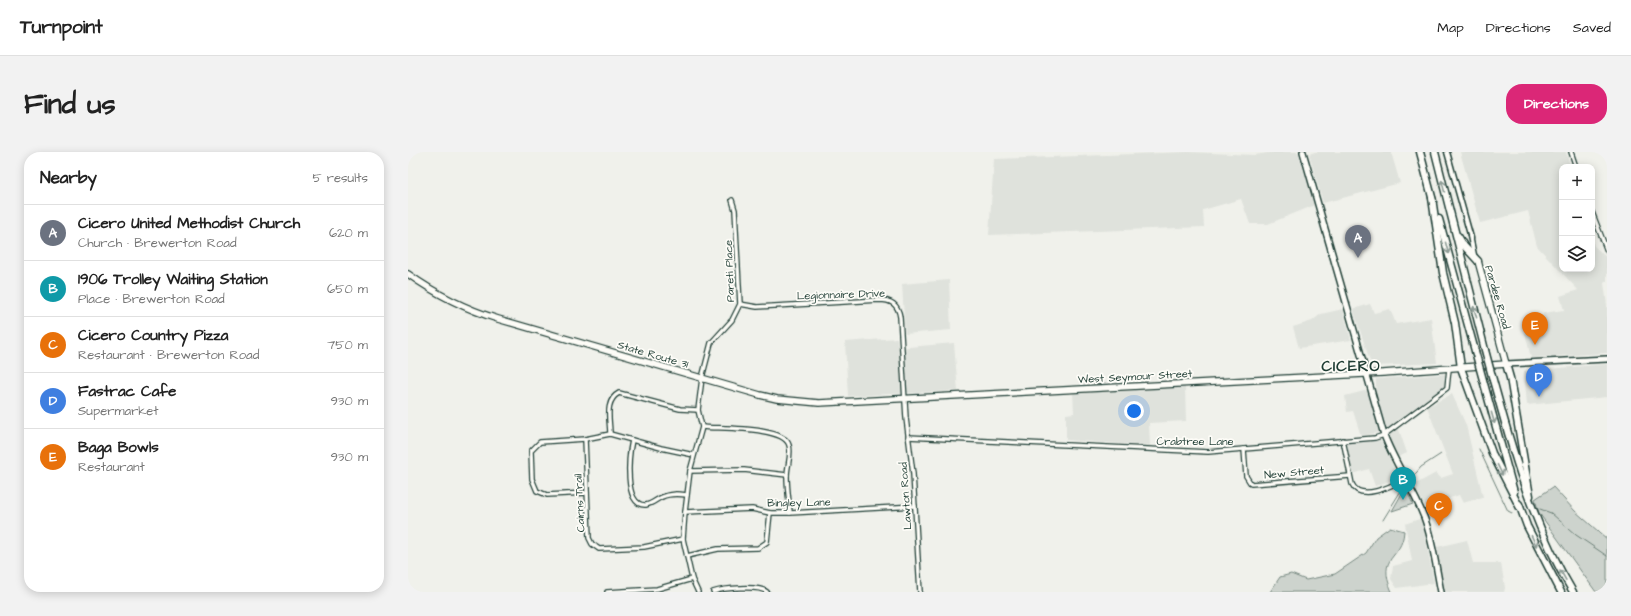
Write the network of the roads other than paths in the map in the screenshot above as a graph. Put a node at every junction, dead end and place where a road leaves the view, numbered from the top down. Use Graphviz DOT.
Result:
graph roads {
  1 [pos="1303,152"];
  2 [pos="1420,152"];
  3 [pos="1435,152"];
  4 [pos="1447,152"];
  5 [pos="1571,152"];
  6 [pos="1575,164"];
  7 [pos="1432,198"];
  8 [pos="732,200"];
  9 [pos="1451,219"];
  10 [pos="1595,220"];
  11 [pos="1470,239"];
  12 [pos="1464,246"];
  13 [pos="1607,251"];
  14 [pos="1476,259"];
  15 [pos="408,274"];
  16 [pos="740,304"];
  17 [pos="1607,359"];
  18 [pos="1505,364"];
  19 [pos="1461,368"];
  20 [pos="1448,369"];
  21 [pos="1366,373"];
  22 [pos="702,378"];
  23 [pos="905,398"];
  24 [pos="698,410"];
  25 [pos="702,427"];
  26 [pos="610,434"];
  27 [pos="1384,435"];
  28 [pos="908,437"];
  29 [pos="585,439"];
  30 [pos="632,440"];
  31 [pos="1343,440"];
  32 [pos="1244,449"];
  33 [pos="694,455"];
  34 [pos="690,471"];
  35 [pos="787,475"];
  36 [pos="1350,476"];
  37 [pos="1404,479"];
  38 [pos="587,493"];
  39 [pos="687,495"];
  40 [pos="915,506"];
  41 [pos="1520,508"];
  42 [pos="685,512"];
  43 [pos="770,513"];
  44 [pos="790,513"];
  45 [pos="1534,514"];
  46 [pos="684,539"];
  47 [pos="687,556"];
  48 [pos="692,579"];
  49 [pos="607,592"];
  50 [pos="698,592"];
  51 [pos="713,592"];
  52 [pos="767,592"];
  53 [pos="920,592"];
  54 [pos="1441,592"];
  55 [pos="1561,592"];
  56 [pos="1573,592"];
  1 -- 21 [label="main road"];
  2 -- 7 [label="highway"];
  9 -- 3 [label="highway, one-way"];
  4 -- 11 [label="street, Pardee Road"];
  5 -- 6 [label="street"];
  7 -- 19 [label="highway"];
  7 -- 41 [label="highway, one-way, bridge"];
  8 -- 16 [label="street, Pareti Place"];
  9 -- 12 [label="highway"];
  45 -- 9 [label="highway, one-way, bridge"];
  10 -- 13 [label="street"];
  11 -- 12 [label="highway"];
  11 -- 14 [label="street, Pardee Road"];
  12 -- 14 [label="highway"];
  14 -- 18 [label="highway, Pardee Road"];
  15 -- 22 [label="highway, State Route 31"];
  16 -- 22 [label="street, Pareti Place"];
  16 -- 23 [label="street, Legionnaire Drive"];
  17 -- 18 [label="main road"];
  18 -- 19 [label="highway, West Seymour Street"];
  18 -- 45 [label="highway"];
  19 -- 20 [label="highway, West Seymour Street"];
  19 -- 41 [label="highway, one-way"];
  20 -- 21 [label="highway, West Seymour Street"];
  20 -- 27 [label="street, Crabtree Lane"];
  21 -- 23 [label="highway, West Seymour Street"];
  21 -- 27 [label="main road"];
  22 -- 23 [label="highway, State Route 31"];
  22 -- 24 [label="street, Pareti Place"];
  23 -- 28 [label="street, Lawton Road"];
  24 -- 25 [label="street"];
  24 -- 26 [label="street"];
  25 -- 33 [label="street"];
  25 -- 35 [label="street"];
  26 -- 29 [label="street"];
  26 -- 30 [label="street"];
  27 -- 31 [label="street, Crabtree Lane"];
  27 -- 37 [label="main road"];
  28 -- 32 [label="street, Crabtree Lane"];
  28 -- 40 [label="street, Lawton Road"];
  29 -- 38 [label="street, Cairns Trail"];
  29 -- 38 [label="street"];
  30 -- 33 [label="street"];
  30 -- 39 [label="street"];
  31 -- 32 [label="street, Crabtree Lane"];
  31 -- 36 [label="street"];
  32 -- 36 [label="street, New Street"];
  33 -- 34 [label="street"];
  34 -- 35 [label="street"];
  34 -- 39 [label="street"];
  35 -- 44 [label="street"];
  36 -- 37 [label="street"];
  37 -- 54 [label="main road"];
  38 -- 46 [label="street, Cairns Trail"];
  39 -- 42 [label="street"];
  40 -- 44 [label="street, Bingley Lane"];
  40 -- 53 [label="street, Lawton Road"];
  41 -- 55 [label="highway, one-way"];
  42 -- 43 [label="street, Bingley Lane"];
  42 -- 46 [label="street"];
  43 -- 44 [label="street, Bingley Lane"];
  43 -- 47 [label="street"];
  56 -- 45 [label="highway, one-way"];
  46 -- 47 [label="street"];
  47 -- 48 [label="street"];
  48 -- 49 [label="street"];
  48 -- 50 [label="street"];
  51 -- 52 [label="street"];
}
